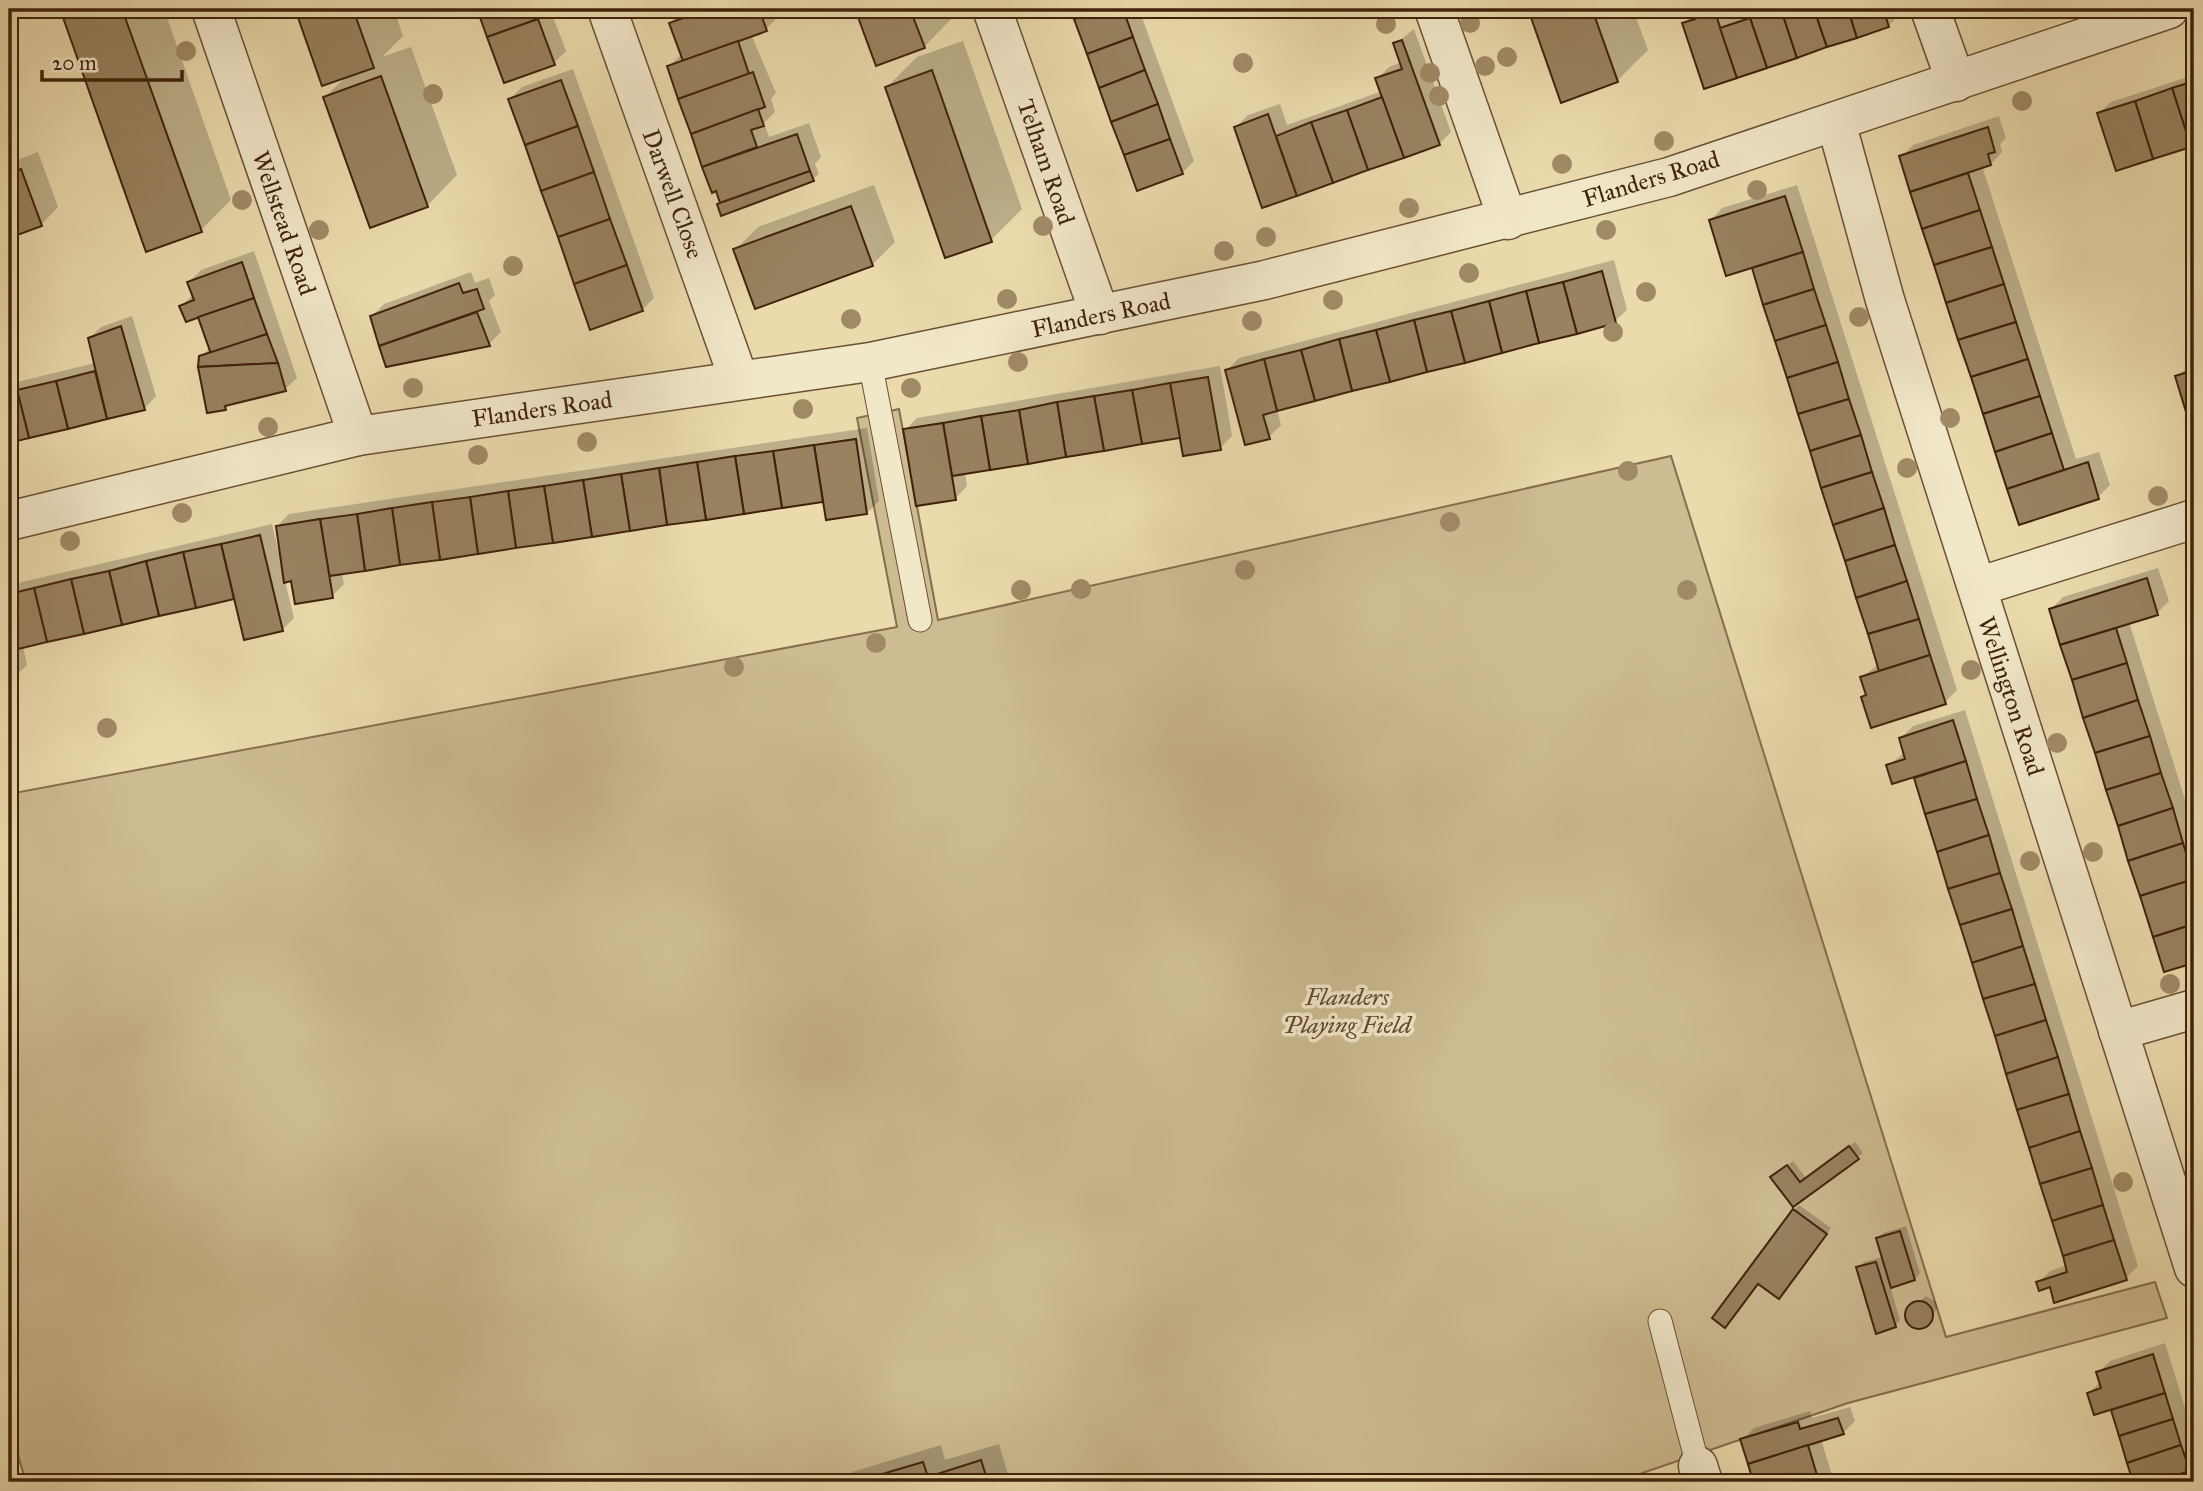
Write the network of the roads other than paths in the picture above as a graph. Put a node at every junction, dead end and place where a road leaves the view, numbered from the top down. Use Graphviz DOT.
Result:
graph roads {
  1 [pos="211,9"];
  2 [pos="607,9"];
  3 [pos="992,9"];
  4 [pos="1434,9"];
  5 [pos="1930,9"];
  6 [pos="2169,9"];
  7 [pos="1956,82"];
  8 [pos="1836,122"];
  9 [pos="1508,220"];
  10 [pos="1100,315"];
  11 [pos="870,362"];
  12 [pos="739,380"];
  13 [pos="358,436"];
  14 [pos="2194,519"];
  15 [pos="9,521"];
  16 [pos="1977,587"];
  17 [pos="920,620"];
  18 [pos="2194,1009"];
  19 [pos="2118,1031"];
  20 [pos="2193,1262"];
  21 [pos="1660,1321"];
  22 [pos="1700,1474"];
  1 -- 13 [label="street, Wellstead Road"];
  2 -- 12 [label="street, Darwell Close"];
  3 -- 10 [label="street, Telham Road"];
  4 -- 9 [label="street"];
  5 -- 7 [label="street"];
  6 -- 7 [label="street, Flanders Road"];
  7 -- 8 [label="street, Flanders Road"];
  8 -- 9 [label="street, Flanders Road"];
  8 -- 16 [label="street, Wellington Road"];
  9 -- 10 [label="street, Flanders Road"];
  10 -- 11 [label="street, Flanders Road"];
  11 -- 12 [label="street, Flanders Road"];
  11 -- 17 [label="lane"];
  12 -- 13 [label="street, Flanders Road"];
  13 -- 15 [label="street, Flanders Road"];
  14 -- 16 [label="street"];
  16 -- 19 [label="street, Wellington Road"];
  18 -- 19 [label="street"];
  19 -- 20 [label="street, Wellington Road"];
  21 -- 22 [label="lane"];
}
